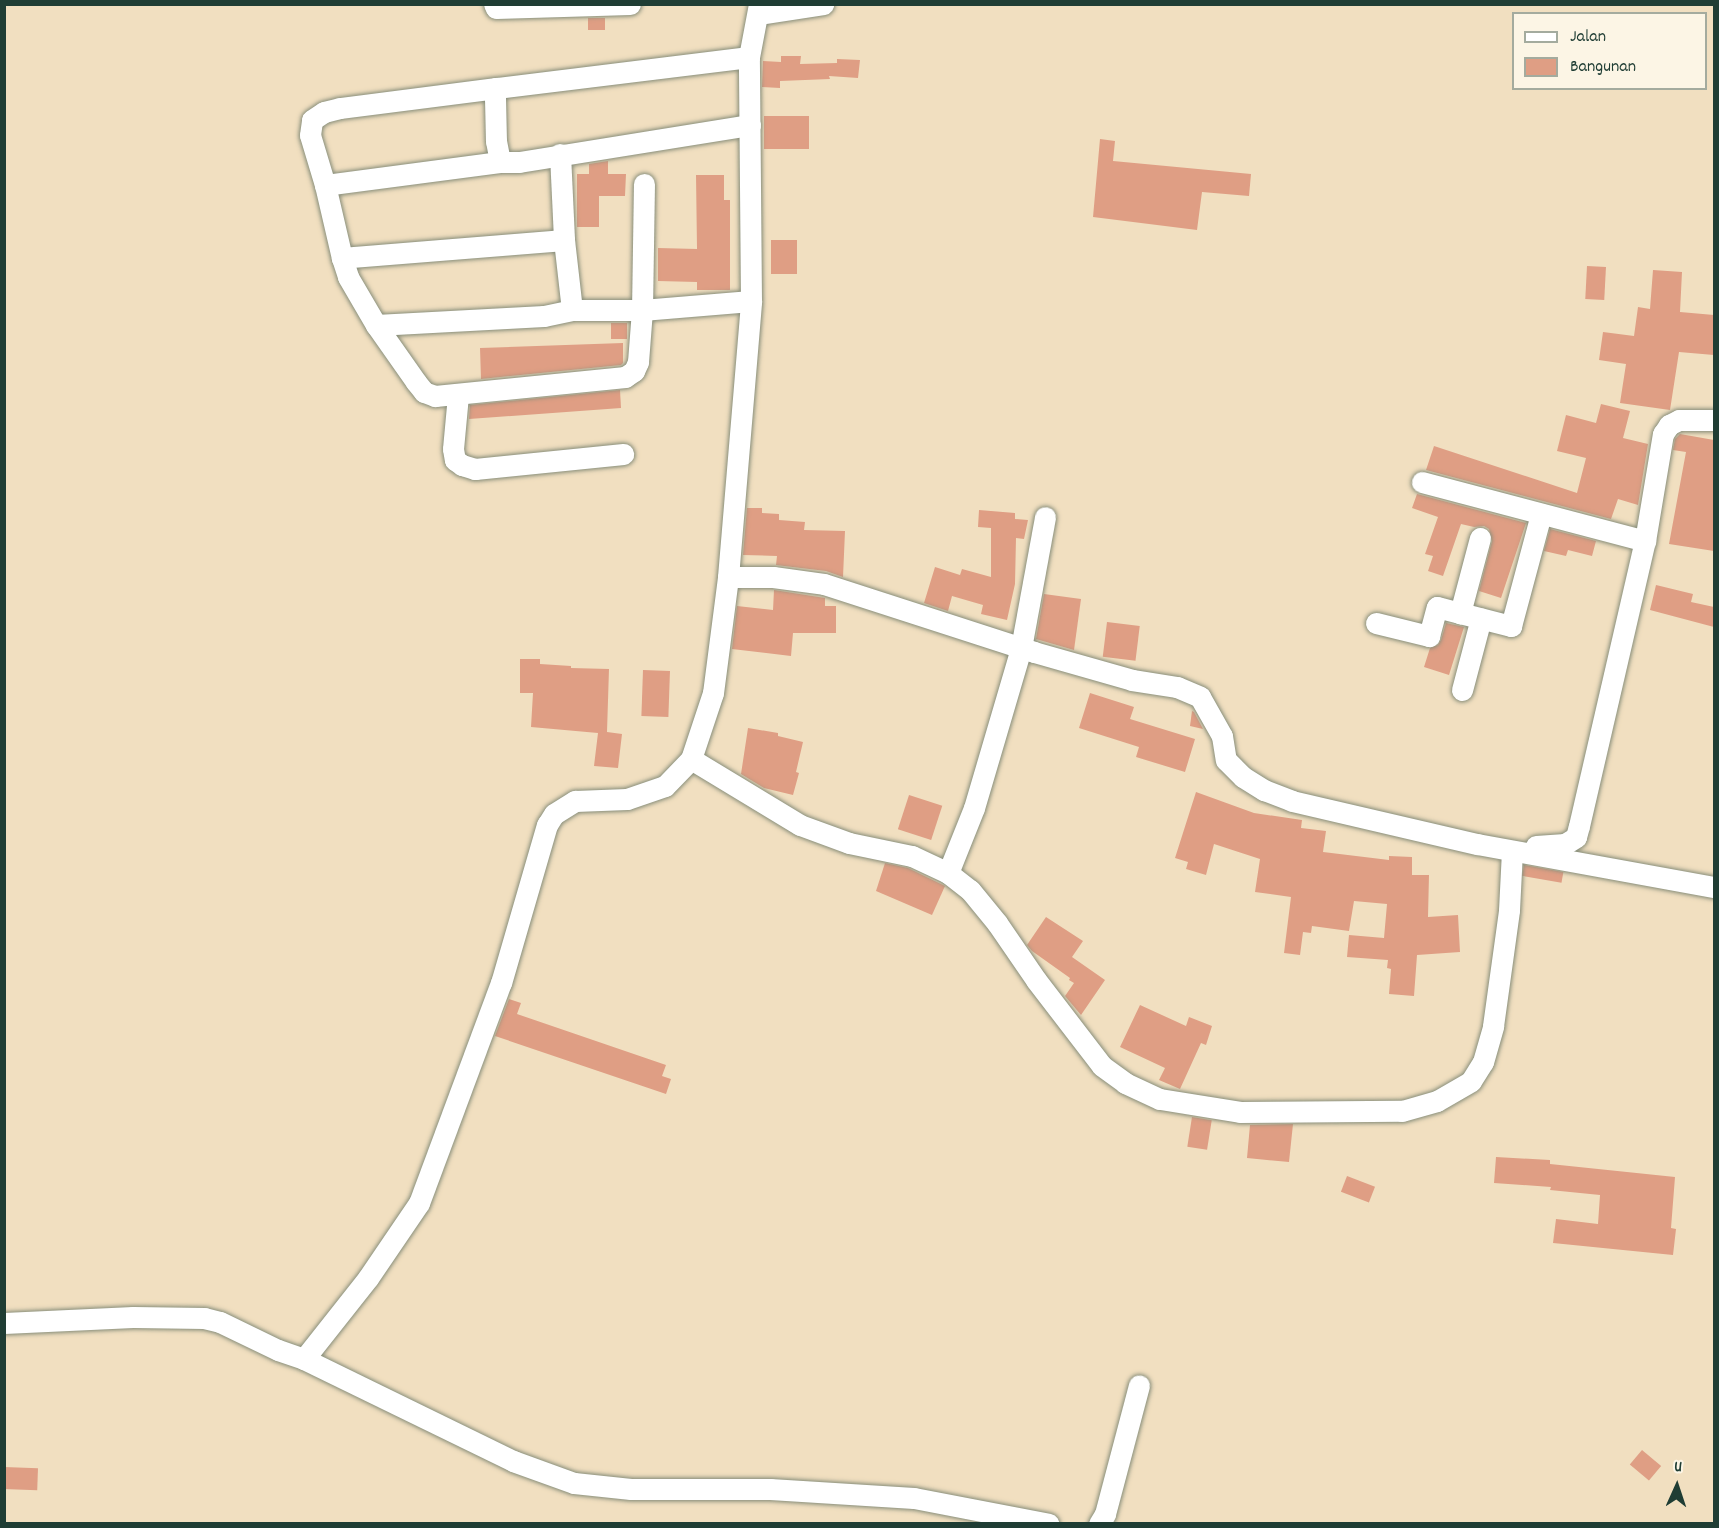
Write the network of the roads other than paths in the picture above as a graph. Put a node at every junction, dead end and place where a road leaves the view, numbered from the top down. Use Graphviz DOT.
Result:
graph roads {
  1 [pos="494,4"];
  2 [pos="630,4"];
  3 [pos="824,4"];
  4 [pos="759,9"];
  5 [pos="749,57"];
  6 [pos="496,88"];
  7 [pos="750,125"];
  8 [pos="560,154"];
  9 [pos="500,162"];
  10 [pos="644,184"];
  11 [pos="325,185"];
  12 [pos="564,240"];
  13 [pos="342,258"];
  14 [pos="751,302"];
  15 [pos="572,310"];
  16 [pos="642,310"];
  17 [pos="376,325"];
  18 [pos="458,395"];
  19 [pos="1714,420"];
  20 [pos="623,454"];
  21 [pos="1422,482"];
  22 [pos="1541,514"];
  23 [pos="1045,518"];
  24 [pos="1480,538"];
  25 [pos="1645,541"];
  26 [pos="728,577"];
  27 [pos="1460,612"];
  28 [pos="1481,618"];
  29 [pos="1376,622"];
  30 [pos="1021,648"];
  31 [pos="1462,690"];
  32 [pos="691,759"];
  33 [pos="1512,851"];
  34 [pos="948,873"];
  35 [pos="1714,887"];
  36 [pos="4,1323"];
  37 [pos="304,1359"];
  38 [pos="1139,1385"];
  39 [pos="1049,1524"];
  40 [pos="1099,1524"];
  1 -- 2 [label="street"];
  3 -- 4 [label="street"];
  4 -- 5 [label="street"];
  5 -- 6 [label="street"];
  5 -- 7 [label="street"];
  6 -- 9 [label="street"];
  6 -- 11 [label="street"];
  7 -- 8 [label="street"];
  7 -- 14 [label="street"];
  8 -- 9 [label="street"];
  8 -- 12 [label="street"];
  9 -- 11 [label="street"];
  10 -- 16 [label="street"];
  11 -- 13 [label="street"];
  12 -- 13 [label="street"];
  12 -- 15 [label="street"];
  13 -- 17 [label="street"];
  14 -- 16 [label="street"];
  14 -- 26 [label="street"];
  15 -- 16 [label="street"];
  15 -- 17 [label="street"];
  16 -- 18 [label="street"];
  17 -- 18 [label="street"];
  18 -- 20 [label="street"];
  19 -- 25 [label="street"];
  21 -- 22 [label="street"];
  22 -- 25 [label="street"];
  22 -- 28 [label="street"];
  23 -- 30 [label="street"];
  24 -- 27 [label="street"];
  25 -- 33 [label="street"];
  26 -- 30 [label="street"];
  26 -- 32 [label="street"];
  27 -- 28 [label="street"];
  27 -- 29 [label="street"];
  28 -- 31 [label="street"];
  30 -- 33 [label="street"];
  30 -- 34 [label="street"];
  32 -- 34 [label="street"];
  32 -- 37 [label="street"];
  33 -- 34 [label="street"];
  33 -- 35 [label="street"];
  36 -- 37 [label="street"];
  37 -- 39 [label="street"];
  38 -- 40 [label="street"];
}
